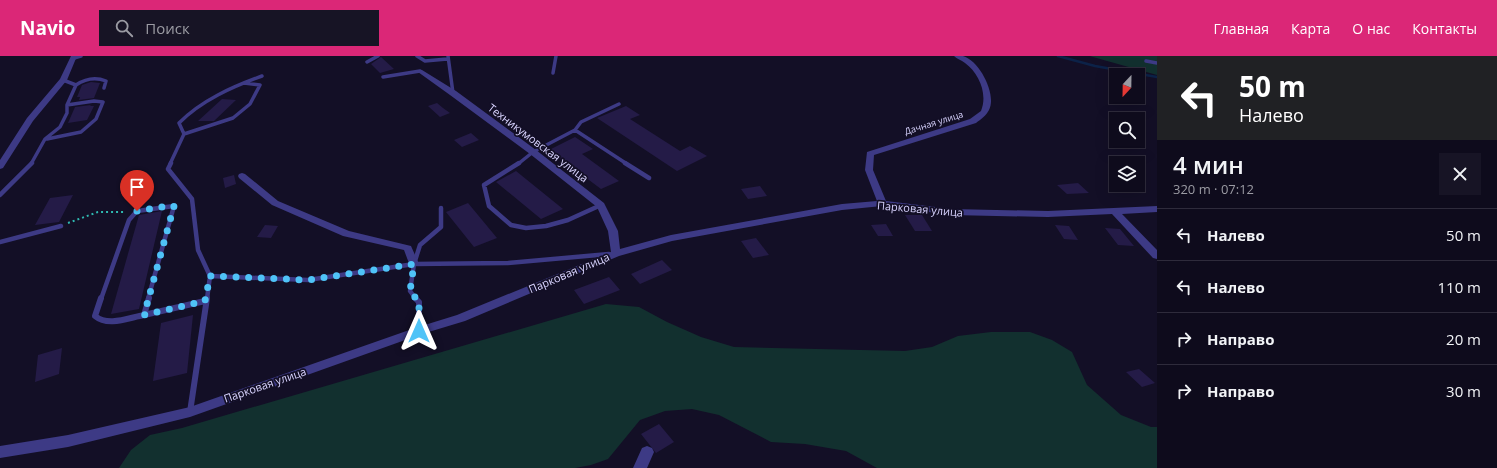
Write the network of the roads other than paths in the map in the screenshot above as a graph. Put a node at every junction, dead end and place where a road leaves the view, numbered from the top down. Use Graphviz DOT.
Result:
graph roads {
  1 [pos="378,56"];
  2 [pos="417,56"];
  3 [pos="556,56"];
  4 [pos="957,56"];
  5 [pos="964,56"];
  6 [pos="76,57"];
  7 [pos="447,58"];
  8 [pos="1146,61"];
  9 [pos="367,62"];
  10 [pos="969,63"];
  11 [pos="1157,63"];
  12 [pos="420,71"];
  13 [pos="553,73"];
  14 [pos="262,76"];
  15 [pos="383,77"];
  16 [pos="63,80"];
  17 [pos="244,82"];
  18 [pos="76,85"];
  19 [pos="104,88"];
  20 [pos="453,93"];
  21 [pos="619,104"];
  22 [pos="67,105"];
  23 [pos="574,130"];
  24 [pos="184,134"];
  25 [pos="45,139"];
  26 [pos="533,152"];
  27 [pos="0,166"];
  28 [pos="242,176"];
  29 [pos="649,178"];
  30 [pos="0,196"];
  31 [pos="882,203"];
  32 [pos="601,205"];
  33 [pos="441,208"];
  34 [pos="1157,209"];
  35 [pos="1115,212"];
  36 [pos="61,226"];
  37 [pos="0,242"];
  38 [pos="616,254"];
  39 [pos="1157,256"];
  40 [pos="414,264"];
  41 [pos="210,276"];
  42 [pos="205,301"];
  43 [pos="144,315"];
  44 [pos="419,331"];
  45 [pos="190,412"];
  46 [pos="0,452"];
  47 [pos="647,452"];
  48 [pos="640,468"];
  1 -- 9 [label="lane"];
  2 -- 7 [label="lane"];
  3 -- 13 [label="lane"];
  4 -- 10 [label="street, Дачная улица"];
  5 -- 10 [label="lane"];
  6 -- 16 [label="street"];
  7 -- 20 [label="lane"];
  8 -- 11 [label="lane"];
  10 -- 31 [label="street, Дачная улица"];
  12 -- 15 [label="lane"];
  12 -- 20 [label="street, Техникумовская улица"];
  14 -- 17 [label="lane"];
  16 -- 18 [label="lane"];
  16 -- 27 [label="street"];
  17 -- 24 [label="lane"];
  17 -- 24 [label="lane"];
  18 -- 19 [label="lane"];
  18 -- 22 [label="lane"];
  20 -- 26 [label="street, Техникумовская улица"];
  21 -- 23 [label="lane"];
  22 -- 25 [label="lane"];
  22 -- 25 [label="lane"];
  23 -- 26 [label="lane"];
  23 -- 29 [label="lane"];
  24 -- 41 [label="lane"];
  25 -- 30 [label="lane"];
  26 -- 32 [label="street, Техникумовская улица"];
  26 -- 32 [label="lane"];
  28 -- 40 [label="street"];
  31 -- 35 [label="street, Парковая улица"];
  31 -- 38 [label="street, Парковая улица"];
  32 -- 38 [label="street, Техникумовская улица"];
  33 -- 40 [label="lane"];
  34 -- 35 [label="street, Парковая улица"];
  35 -- 39 [label="street"];
  36 -- 37 [label="lane"];
  38 -- 40 [label="lane"];
  38 -- 44 [label="street, Парковая улица"];
  40 -- 41 [label="lane"];
  40 -- 44 [label="lane"];
  41 -- 42 [label="lane"];
  42 -- 43 [label="lane"];
  42 -- 45 [label="lane"];
  43 -- 43 [label="lane"];
  44 -- 45 [label="street, Парковая улица"];
  45 -- 46 [label="street, Парковая улица"];
  47 -- 48 [label="street"];
}
